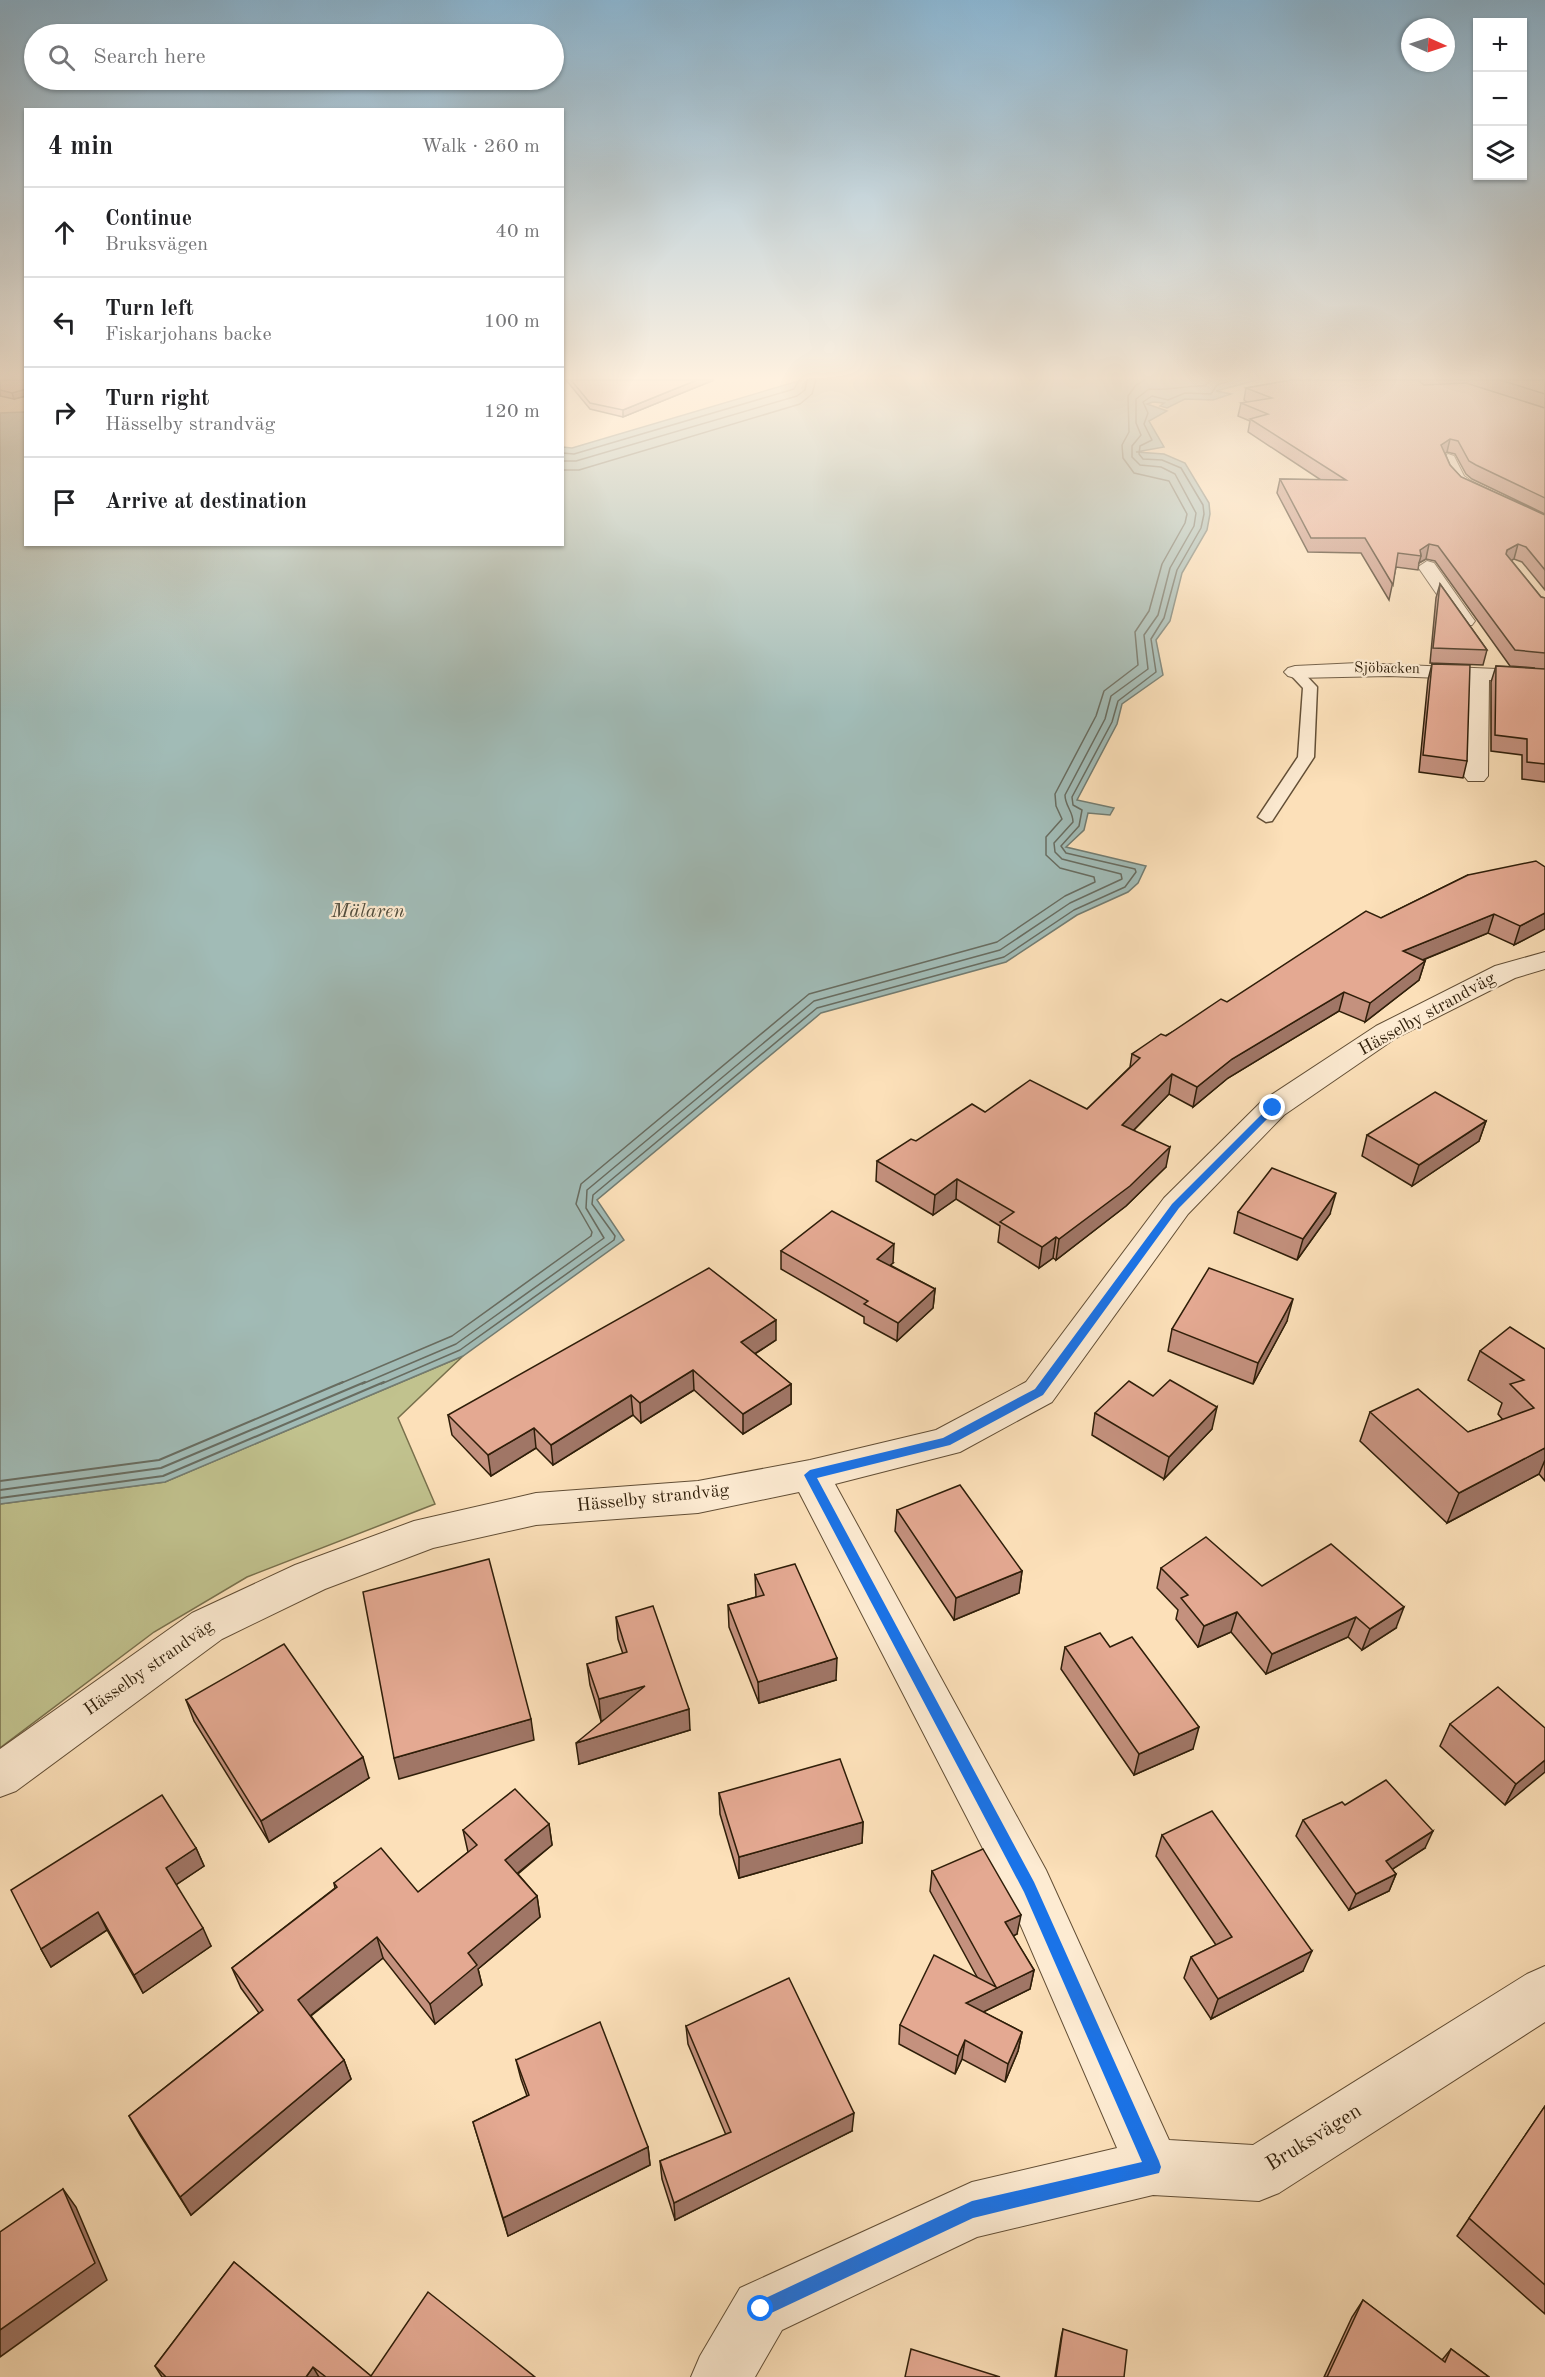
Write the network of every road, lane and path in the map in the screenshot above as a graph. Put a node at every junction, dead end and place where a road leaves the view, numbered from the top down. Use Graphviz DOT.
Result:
graph roads {
  1 [pos="1477,491"];
  2 [pos="1545,524"];
  3 [pos="1427,567"];
  4 [pos="1474,635"];
  5 [pos="1484,664"];
  6 [pos="1295,672"];
  7 [pos="1545,677"];
  8 [pos="1476,776"];
  9 [pos="1266,817"];
  10 [pos="1545,960"];
  11 [pos="810,1475"];
  12 [pos="0,1776"];
  13 [pos="1545,1992"];
  14 [pos="1153,2167"];
  15 [pos="721,2377"];
  1 -- 2 [label="street"];
  3 -- 4 [label="street"];
  5 -- 6 [label="street, Sjöbacken"];
  5 -- 7 [label="street, Sjöbacken"];
  5 -- 8 [label="street"];
  6 -- 9 [label="lane"];
  10 -- 11 [label="street, Hässelby strandväg"];
  11 -- 12 [label="street, Hässelby strandväg"];
  11 -- 14 [label="street"];
  13 -- 14 [label="street, Bruksvägen"];
  14 -- 15 [label="street, Bruksvägen"];
}
